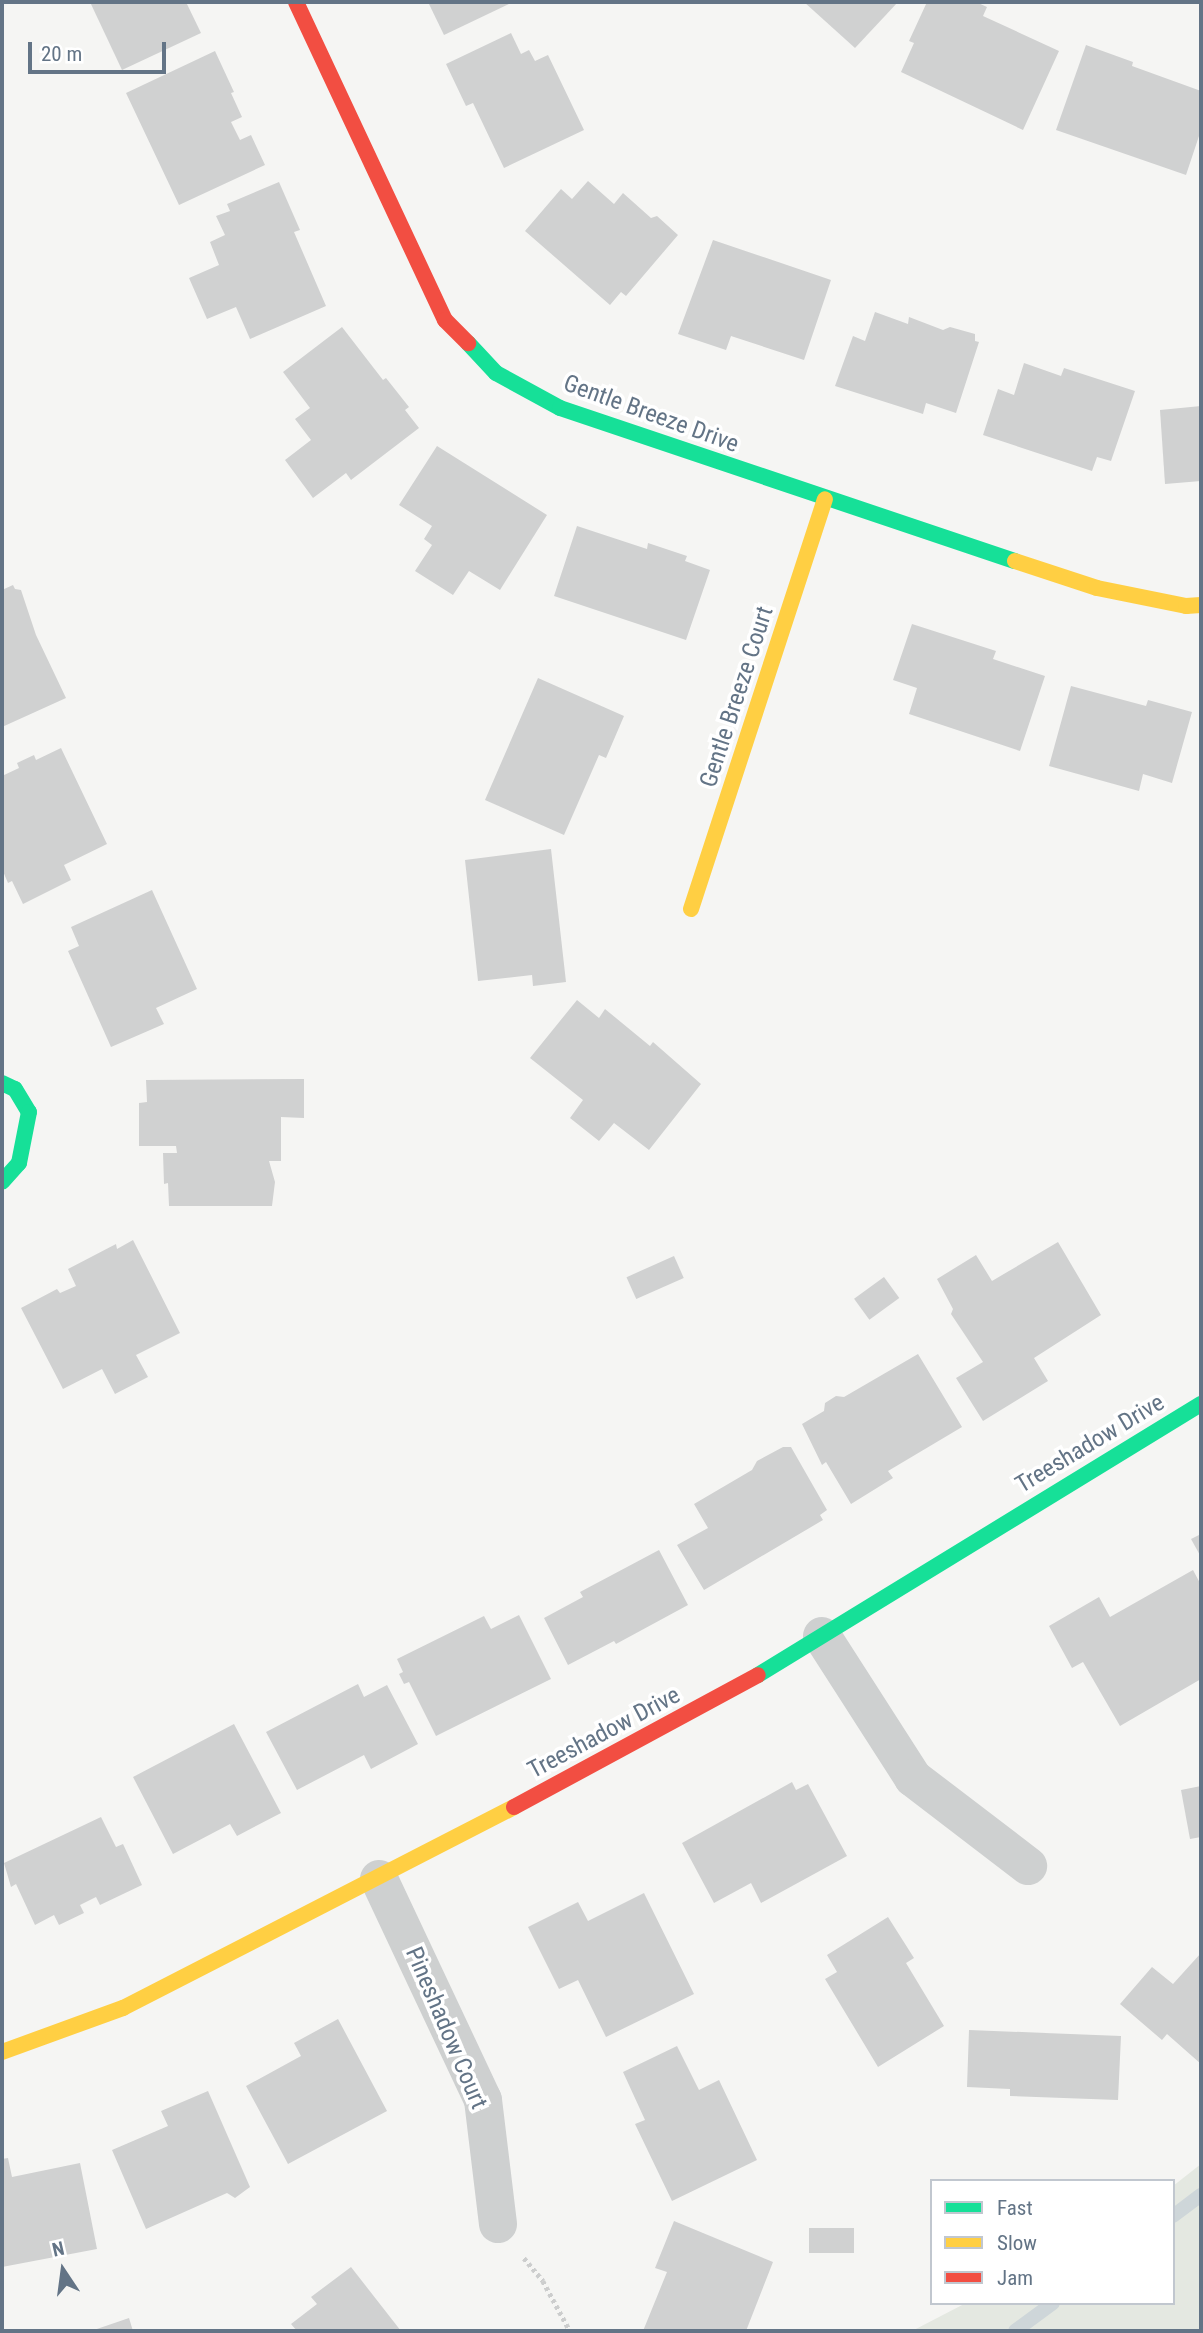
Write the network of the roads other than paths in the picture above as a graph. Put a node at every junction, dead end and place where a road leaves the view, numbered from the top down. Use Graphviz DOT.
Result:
graph roads {
  1 [pos="296,2"];
  2 [pos="825,499"];
  3 [pos="1201,606"];
  4 [pos="691,909"];
  5 [pos="2,1083"];
  6 [pos="2,1182"];
  7 [pos="1201,1404"];
  8 [pos="822,1636"];
  9 [pos="1028,1866"];
  10 [pos="379,1879"];
  11 [pos="2,2052"];
  12 [pos="498,2224"];
  1 -- 2 [label="street, Gentle Breeze Drive"];
  2 -- 3 [label="street, Gentle Breeze Drive"];
  2 -- 4 [label="street, Gentle Breeze Court"];
  5 -- 6 [label="street"];
  7 -- 8 [label="street, Treeshadow Drive"];
  8 -- 9 [label="street"];
  8 -- 10 [label="street, Treeshadow Drive"];
  10 -- 11 [label="street, Treeshadow Drive"];
  10 -- 12 [label="street, Pineshadow Court"];
}
